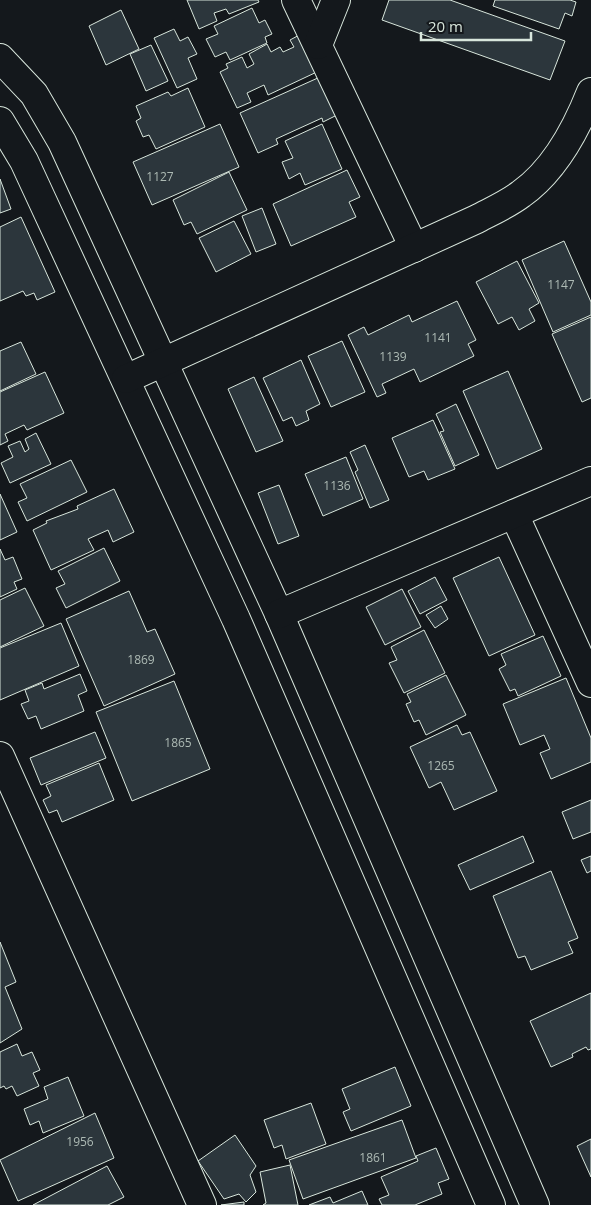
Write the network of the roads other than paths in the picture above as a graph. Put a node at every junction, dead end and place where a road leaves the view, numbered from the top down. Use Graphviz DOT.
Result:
graph roads {
  1 [pos="296,0"];
  2 [pos="336,0"];
  3 [pos="318,45"];
  4 [pos="0,58"];
  5 [pos="591,92"];
  6 [pos="0,121"];
  7 [pos="414,248"];
  8 [pos="164,361"];
  9 [pos="126,379"];
  10 [pos="591,481"];
  11 [pos="514,514"];
  12 [pos="279,614"];
  13 [pos="591,683"];
  14 [pos="0,756"];
  15 [pos="202,1205"];
  16 [pos="491,1205"];
  17 [pos="535,1205"];
  1 -- 3 [label="street"];
  2 -- 3 [label="street"];
  3 -- 7 [label="street"];
  4 -- 8 [label="street"];
  5 -- 7 [label="street"];
  6 -- 9 [label="street"];
  7 -- 8 [label="street"];
  8 -- 9 [label="street"];
  8 -- 12 [label="street"];
  9 -- 16 [label="street"];
  10 -- 11 [label="street"];
  11 -- 12 [label="street"];
  11 -- 13 [label="street"];
  12 -- 17 [label="street"];
  14 -- 15 [label="street"];
}
